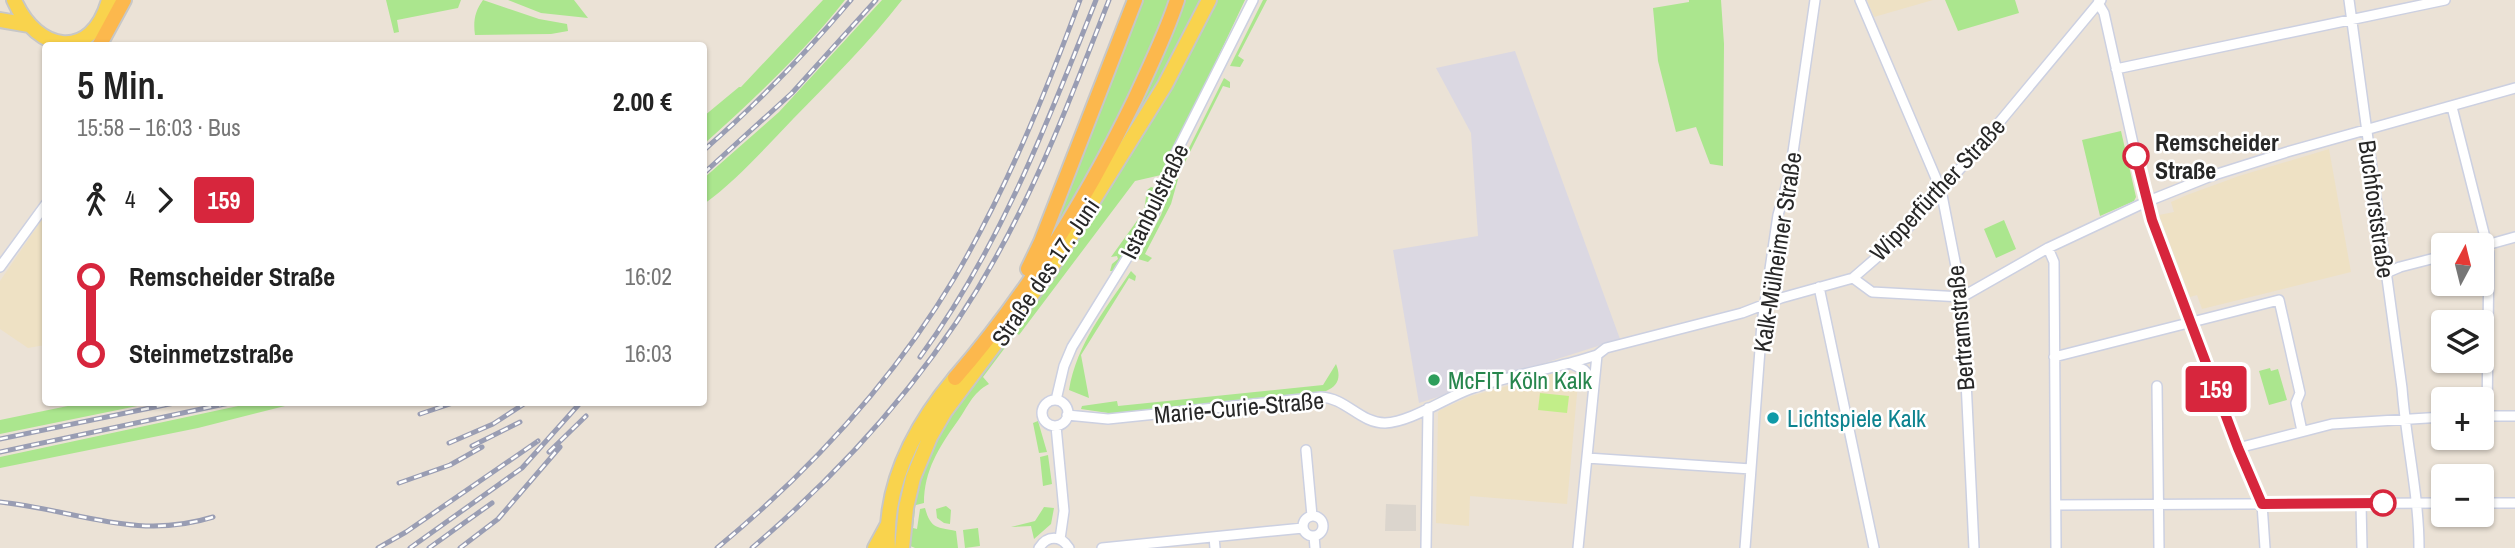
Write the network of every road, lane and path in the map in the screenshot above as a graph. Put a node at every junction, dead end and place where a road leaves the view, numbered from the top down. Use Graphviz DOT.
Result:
graph roads {
  1 [pos="13,0"];
  2 [pos="124,0"];
  3 [pos="1135,0"];
  4 [pos="1177,0"];
  5 [pos="1209,0"];
  6 [pos="1254,0"];
  7 [pos="1815,0"];
  8 [pos="1860,0"];
  9 [pos="2349,0"];
  10 [pos="2445,0"];
  11 [pos="2100,2"];
  12 [pos="110,4"];
  13 [pos="0,7"];
  14 [pos="2351,19"];
  15 [pos="0,20"];
  16 [pos="29,25"];
  17 [pos="46,41"];
  18 [pos="91,42"];
  19 [pos="2116,69"];
  20 [pos="2515,88"];
  21 [pos="2452,107"];
  22 [pos="2366,130"];
  23 [pos="1941,190"];
  24 [pos="2147,202"];
  25 [pos="42,209"];
  26 [pos="2481,233"];
  27 [pos="2515,237"];
  28 [pos="2494,242"];
  29 [pos="2048,248"];
  30 [pos="2431,259"];
  31 [pos="0,267"];
  32 [pos="2386,273"];
  33 [pos="1853,278"];
  34 [pos="1819,287"];
  35 [pos="2488,296"];
  36 [pos="1962,297"];
  37 [pos="1765,305"];
  38 [pos="2190,322"];
  39 [pos="1597,355"];
  40 [pos="2054,357"];
  41 [pos="1570,363"];
  42 [pos="955,378"];
  43 [pos="1594,381"];
  44 [pos="2157,386"];
  45 [pos="2485,387"];
  46 [pos="1056,400"];
  47 [pos="1428,408"];
  48 [pos="1067,415"];
  49 [pos="2494,416"];
  50 [pos="2515,416"];
  51 [pos="2431,417"];
  52 [pos="2404,418"];
  53 [pos="1404,419"];
  54 [pos="1056,426"];
  55 [pos="2302,431"];
  56 [pos="2238,448"];
  57 [pos="1306,450"];
  58 [pos="1587,458"];
  59 [pos="1751,469"];
  60 [pos="2417,503"];
  61 [pos="2431,503"];
  62 [pos="2494,503"];
  63 [pos="2515,503"];
  64 [pos="2158,504"];
  65 [pos="2262,504"];
  66 [pos="2361,504"];
  67 [pos="2056,505"];
  68 [pos="1312,516"];
  69 [pos="889,522"];
  70 [pos="1303,528"];
  71 [pos="1314,536"];
  72 [pos="1214,537"];
  73 [pos="1060,539"];
  74 [pos="1114,547"];
  75 [pos="875,548"];
  76 [pos="888,548"];
  77 [pos="902,548"];
  78 [pos="1039,548"];
  79 [pos="1069,548"];
  80 [pos="1102,548"];
  81 [pos="1215,548"];
  82 [pos="1315,548"];
  83 [pos="1426,548"];
  84 [pos="1578,548"];
  85 [pos="1745,548"];
  86 [pos="1874,548"];
  87 [pos="1974,548"];
  88 [pos="2056,548"];
  89 [pos="2159,548"];
  90 [pos="2264,548"];
  91 [pos="2362,548"];
  92 [pos="2419,548"];
  1 -- 13 [label="main road"];
  1 -- 16 [label="main road"];
  2 -- 18 [label="highway"];
  3 -- 42 [label="highway"];
  4 -- 42 [label="highway"];
  5 -- 77 [label="main road, Straße des 17. Juni"];
  6 -- 46 [label="street, Istanbulstraße"];
  7 -- 37 [label="street, Kalk-Mülheimer Straße"];
  8 -- 23 [label="street, Bertramstraße"];
  9 -- 14 [label="street, Buchforststraße"];
  10 -- 14 [label="street"];
  11 -- 19 [label="street"];
  11 -- 23 [label="street, Wipperfürther Straße"];
  12 -- 18 [label="main road"];
  14 -- 19 [label="street"];
  14 -- 22 [label="street, Buchforststraße"];
  15 -- 16 [label="main road"];
  16 -- 17 [label="main road"];
  19 -- 24 [label="street"];
  20 -- 21 [label="street"];
  21 -- 22 [label="street"];
  21 -- 26 [label="street"];
  22 -- 24 [label="street"];
  22 -- 32 [label="street, Buchforststraße"];
  23 -- 33 [label="street, Wipperfürther Straße"];
  23 -- 36 [label="street, Bertramstraße"];
  24 -- 29 [label="street"];
  24 -- 38 [label="street"];
  25 -- 31 [label="street"];
  27 -- 28 [label="street"];
  29 -- 36 [label="street"];
  29 -- 40 [label="street"];
  30 -- 32 [label="street"];
  32 -- 52 [label="street, Buchforststraße"];
  33 -- 34 [label="street, Wipperfürther Straße"];
  33 -- 36 [label="street"];
  34 -- 37 [label="street, Wipperfürther Straße"];
  34 -- 86 [label="street"];
  35 -- 45 [label="street"];
  36 -- 87 [label="street, Bertramstraße"];
  37 -- 39 [label="street, Wipperfürther Straße"];
  37 -- 59 [label="street, Kalk-Mülheimer Straße"];
  38 -- 40 [label="street"];
  38 -- 55 [label="street"];
  38 -- 56 [label="street"];
  39 -- 41 [label="street, Wipperfürther Straße"];
  39 -- 43 [label="street"];
  40 -- 67 [label="street"];
  41 -- 43 [label="street"];
  41 -- 47 [label="street, Wipperfürther Straße"];
  42 -- 69 [label="main road"];
  43 -- 58 [label="street"];
  44 -- 64 [label="street"];
  46 -- 48 [label="street"];
  46 -- 54 [label="street"];
  47 -- 53 [label="street, Wipperfürther Straße"];
  47 -- 83 [label="street"];
  48 -- 53 [label="street, Marie-Curie-Straße"];
  48 -- 54 [label="street"];
  49 -- 50 [label="street"];
  51 -- 52 [label="street"];
  52 -- 55 [label="street"];
  52 -- 60 [label="street, Buchforststraße"];
  54 -- 73 [label="street"];
  55 -- 56 [label="street"];
  56 -- 65 [label="street"];
  57 -- 68 [label="street"];
  58 -- 59 [label="street"];
  58 -- 84 [label="street"];
  59 -- 85 [label="street, Kalk-Mülheimer Straße"];
  60 -- 61 [label="street"];
  60 -- 66 [label="street"];
  60 -- 92 [label="street, Buchforststraße"];
  62 -- 63 [label="street"];
  64 -- 65 [label="street"];
  64 -- 67 [label="street"];
  64 -- 89 [label="street"];
  65 -- 66 [label="street"];
  65 -- 90 [label="street"];
  66 -- 91 [label="street"];
  67 -- 88 [label="street"];
  68 -- 70 [label="street"];
  68 -- 71 [label="street"];
  69 -- 75 [label="main road"];
  69 -- 76 [label="main road"];
  70 -- 71 [label="street"];
  70 -- 72 [label="street"];
  71 -- 82 [label="street"];
  72 -- 74 [label="street"];
  72 -- 81 [label="street"];
  73 -- 78 [label="street"];
  73 -- 79 [label="street"];
  74 -- 80 [label="street"];
}
